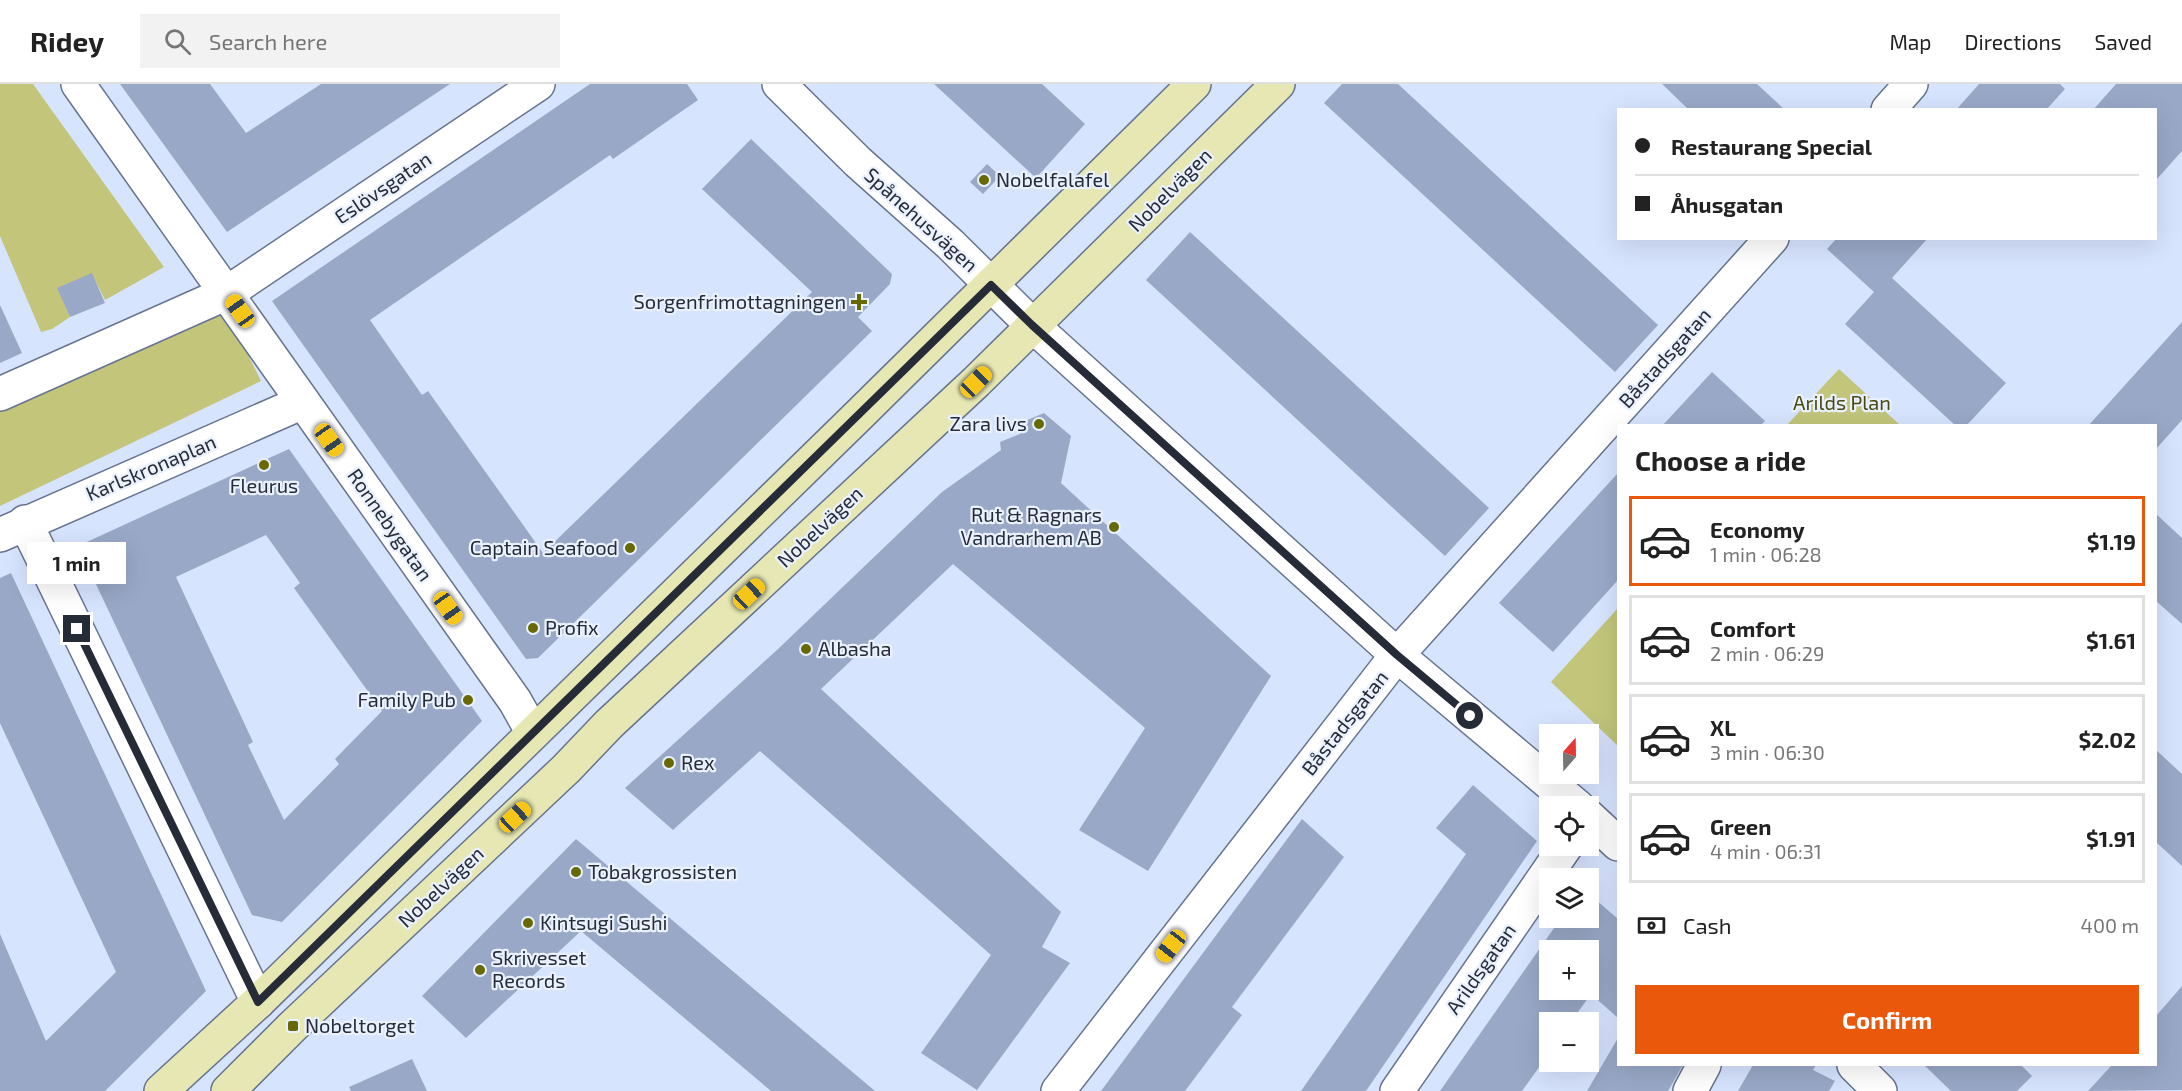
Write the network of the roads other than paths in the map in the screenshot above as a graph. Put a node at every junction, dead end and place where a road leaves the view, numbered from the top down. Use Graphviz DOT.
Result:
graph roads {
  1 [pos="78,84"];
  2 [pos="538,84"];
  3 [pos="779,84"];
  4 [pos="1194,84"];
  5 [pos="1278,84"];
  6 [pos="1911,84"];
  7 [pos="1890,108"];
  8 [pos="1770,240"];
  9 [pos="991,285"];
  10 [pos="227,293"];
  11 [pos="1032,325"];
  12 [pos="0,394"];
  13 [pos="303,402"];
  14 [pos="12,528"];
  15 [pos="1397,655"];
  16 [pos="533,733"];
  17 [pos="1565,796"];
  18 [pos="1599,826"];
  19 [pos="1617,843"];
  20 [pos="1559,856"];
  21 [pos="258,1002"];
  22 [pos="1703,1066"];
  23 [pos="1855,1066"];
  24 [pos="161,1091"];
  25 [pos="228,1091"];
  26 [pos="1058,1091"];
  27 [pos="1397,1091"];
  28 [pos="1690,1091"];
  29 [pos="1880,1091"];
  1 -- 10 [label="street, Ronnebygatan"];
  2 -- 10 [label="street, Eslövsgatan"];
  3 -- 9 [label="street, Spånehusvägen"];
  4 -- 9 [label="main road"];
  5 -- 11 [label="main road, Nobelvägen"];
  6 -- 7 [label="street"];
  8 -- 15 [label="street, Båstadsgatan"];
  9 -- 11 [label="street, Spånehusvägen"];
  9 -- 16 [label="main road"];
  10 -- 12 [label="street"];
  10 -- 13 [label="street, Ronnebygatan"];
  11 -- 15 [label="street, Spånehusvägen"];
  11 -- 25 [label="main road, Nobelvägen"];
  13 -- 14 [label="street, Karlskronaplan"];
  13 -- 16 [label="street, Ronnebygatan"];
  14 -- 21 [label="street"];
  15 -- 17 [label="street, Spånehusvägen"];
  15 -- 26 [label="street, Båstadsgatan"];
  16 -- 21 [label="main road"];
  18 -- 19 [label="street"];
  20 -- 27 [label="street, Arildsgatan"];
  21 -- 24 [label="main road"];
  22 -- 28 [label="street"];
  23 -- 29 [label="street"];
}
